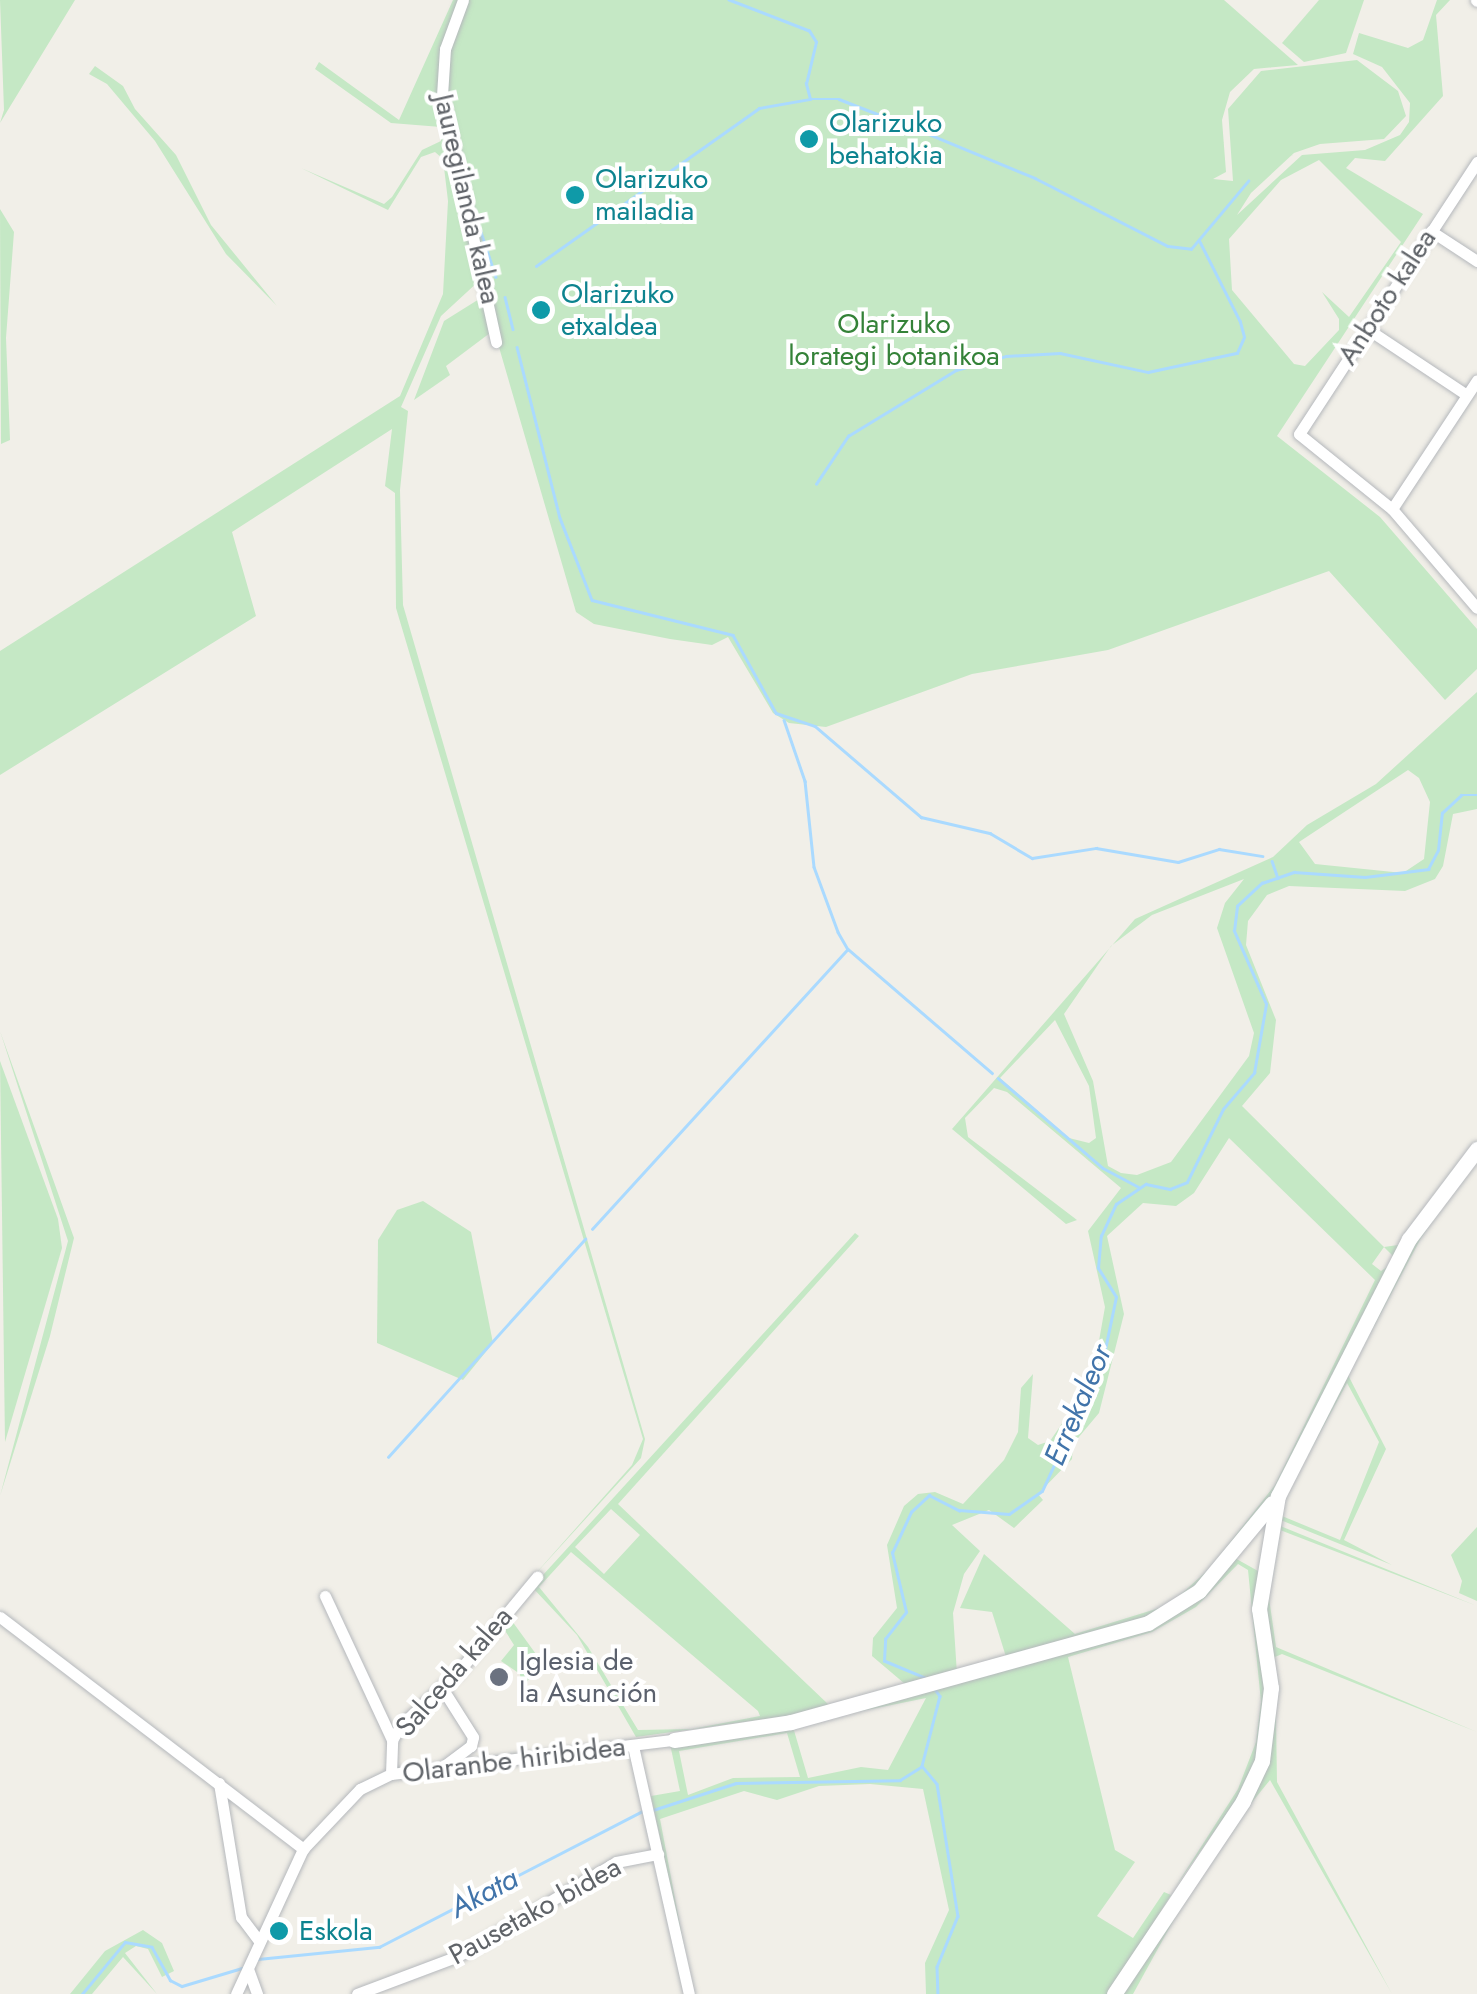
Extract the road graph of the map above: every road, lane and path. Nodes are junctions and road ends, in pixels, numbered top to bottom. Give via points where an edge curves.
1 (463, 0) edge
2 (1477, 162) edge
3 (1431, 231) junction
4 (1477, 261) edge
5 (1366, 328) junction
6 (496, 342) dead end
7 (1477, 380) edge
8 (1466, 396) junction
9 (1392, 509) junction
10 (1477, 608) edge
11 (1477, 1149) edge
12 (1278, 1496) junction
13 (1234, 1551) junction
14 (1262, 1568) junction
15 (536, 1576) dead end
16 (325, 1596) dead end
17 (0, 1617) edge
18 (442, 1688) junction
19 (392, 1740) junction
20 (674, 1740) joint
21 (633, 1746) junction
22 (439, 1770) junction
23 (391, 1774) junction
24 (219, 1783) junction
25 (303, 1849) junction
26 (658, 1854) junction
27 (259, 1941) junction
28 (248, 1969) junction
29 (236, 1994) edge
30 (258, 1994) edge
31 (358, 1994) edge
32 (689, 1994) edge
33 (1114, 1994) edge

1 - 6 street, Jauregilanda kalea via 444,49 442,96
2 - 3 street, Anboto kalea
3 - 4 street
3 - 5 street, Anboto kalea
5 - 8 street
5 - 9 street, Anboto kalea via 1298,434
7 - 8 street
8 - 9 street
9 - 10 street
11 - 12 street via 1409,1239
12 - 13 street
12 - 14 street
13 - 14 street
13 - 20 street via 1190,1598 1148,1623 791,1722
14 - 33 street via 1260,1628 1270,1688 1262,1761 1243,1801
15 - 18 street, Salceda kalea
16 - 19 street
17 - 24 street
18 - 19 street, Salceda kalea
18 - 22 street via 474,1737
19 - 23 street, Salceda kalea
20 - 21 street, Olaranbe hiribidea
21 - 22 street, Olaranbe hiribidea
21 - 26 street, Pausetako bidea
22 - 23 street, Olaranbe hiribidea
23 - 25 street, Olaranbe hiribidea via 360,1788
24 - 25 street
24 - 27 street via 241,1917
25 - 27 street, Olaranbe hiribidea
26 - 31 street, Pausetako bidea via 616,1862 458,1956
26 - 32 street, Pausetako bidea
27 - 28 street, Olaranbe hiribidea
28 - 29 street, Olaranbe hiribidea
28 - 30 street

